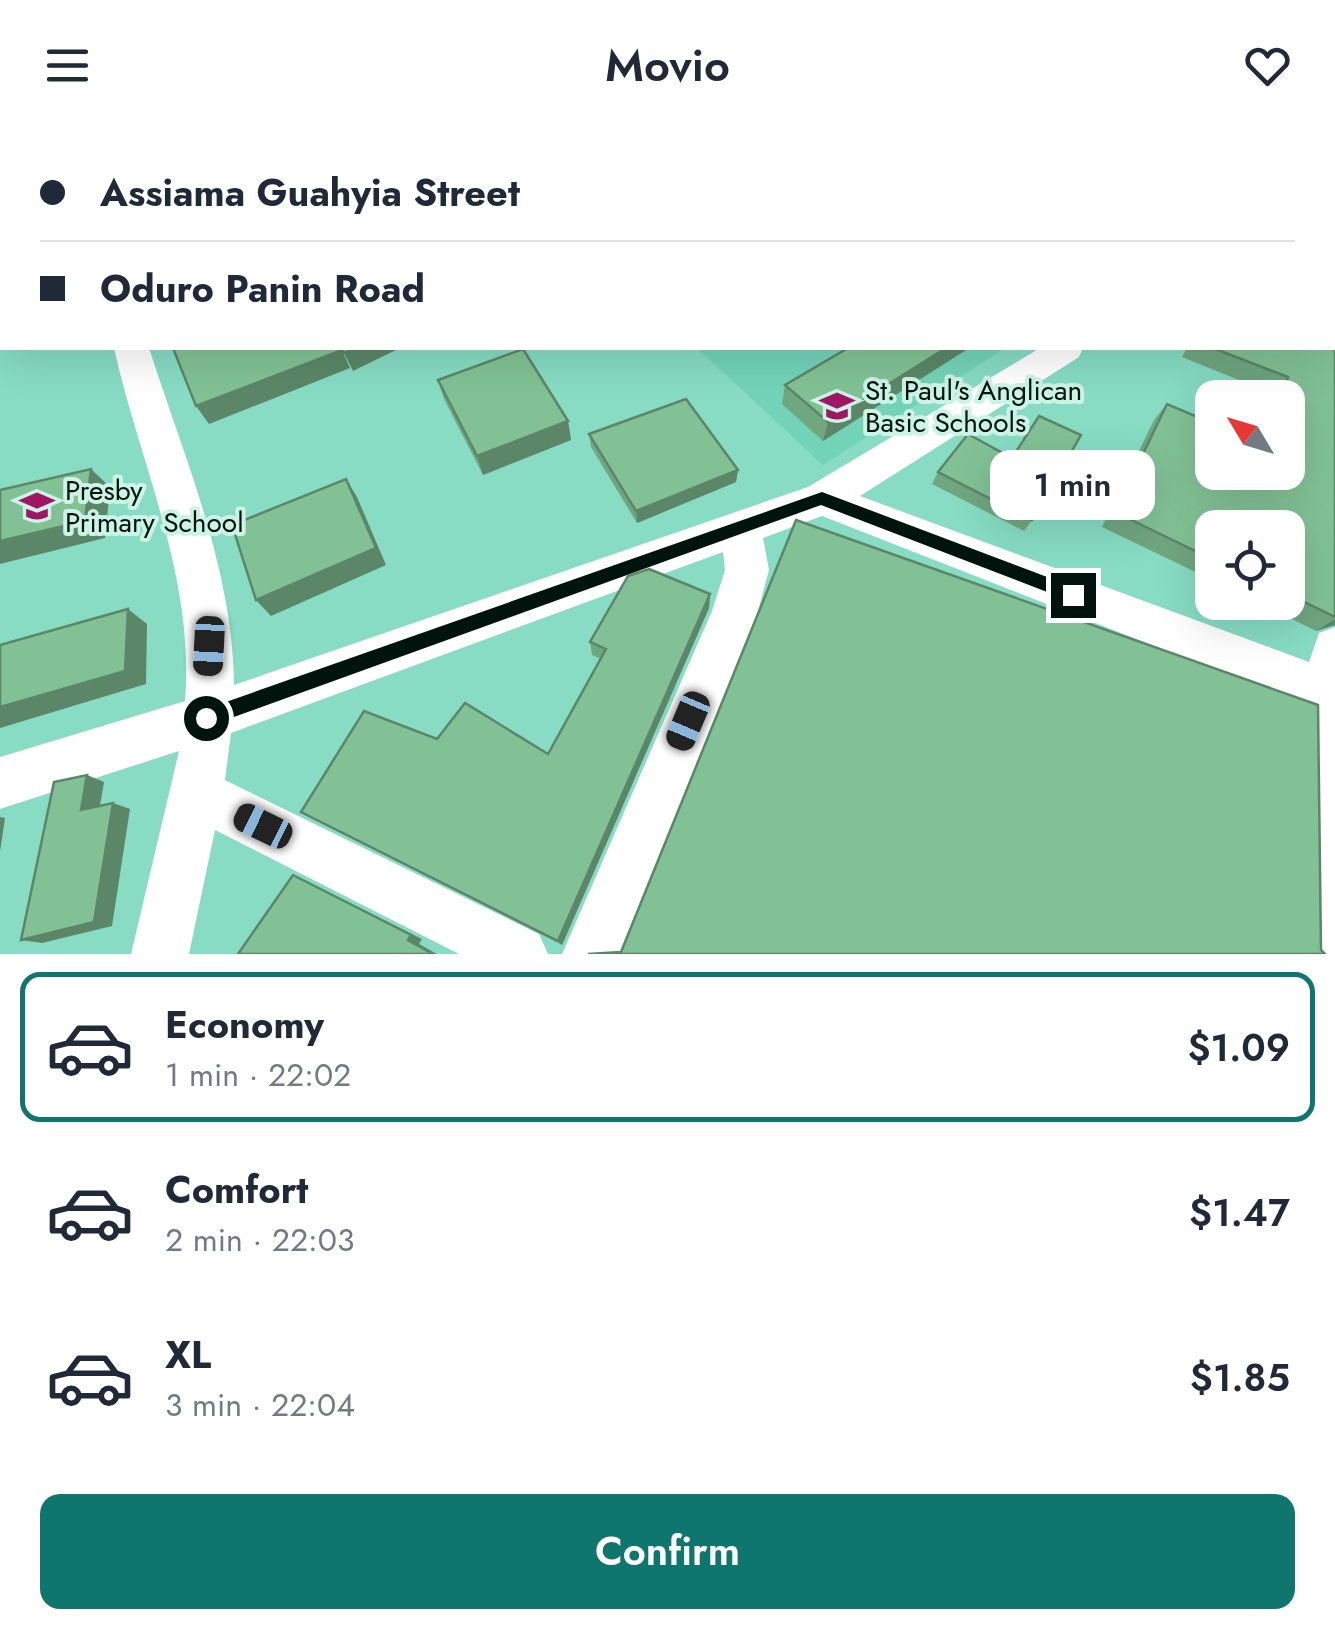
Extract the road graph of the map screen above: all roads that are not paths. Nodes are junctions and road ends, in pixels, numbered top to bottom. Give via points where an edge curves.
1 (133, 350) edge
2 (1063, 350) edge
3 (822, 498) junction
4 (740, 528) junction
5 (1332, 678) edge
6 (206, 718) junction
7 (0, 783) edge
8 (196, 793) junction
9 (160, 954) edge
10 (520, 954) edge
11 (592, 954) edge
12 (1324, 954) edge

1 - 6 street via 202,600 209,646
2 - 3 street
3 - 4 street
3 - 5 street
4 - 6 street
4 - 11 street via 747,570 736,612
5 - 12 street via 1319,730
6 - 7 street
6 - 8 street
8 - 9 street
8 - 10 street

